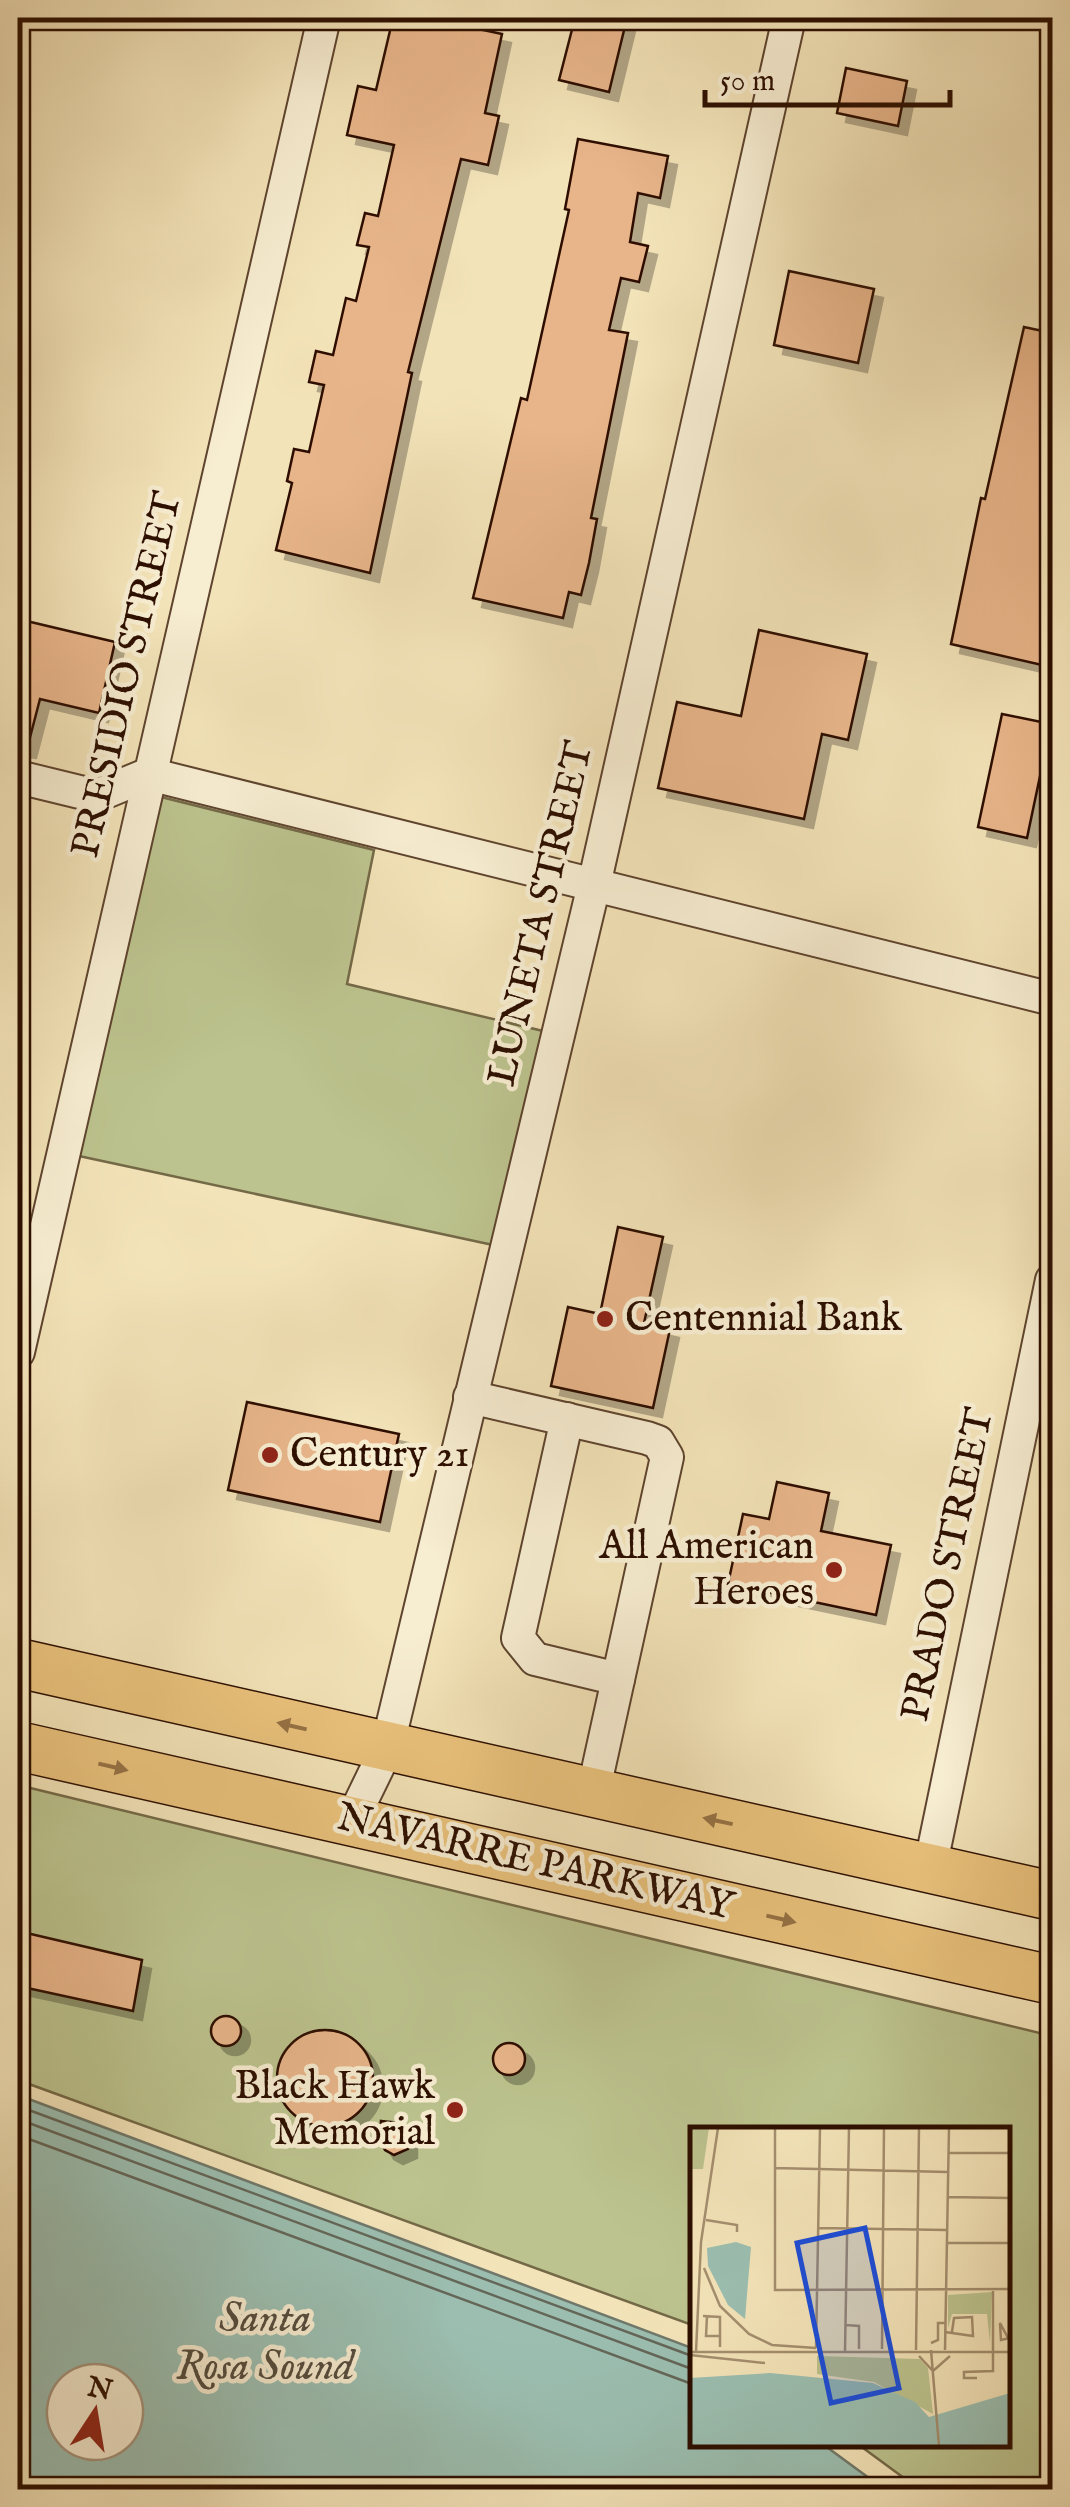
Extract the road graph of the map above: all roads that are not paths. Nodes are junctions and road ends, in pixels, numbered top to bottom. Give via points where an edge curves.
1 (324, 18) edge
2 (789, 18) edge
3 (149, 774) junction
4 (18, 777) edge
5 (594, 885) junction
6 (1052, 998) edge
7 (1052, 1280) edge
8 (18, 1352) edge
9 (470, 1397) junction
10 (566, 1419) junction
11 (18, 1663) edge
12 (618, 1679) junction
13 (18, 1746) edge
14 (387, 1748) junction
15 (592, 1793) junction
16 (352, 1822) junction
17 (930, 1868) junction
18 (1052, 1896) edge
19 (1052, 1980) edge

1 - 3 street, PRESIDIO STREET
2 - 5 street, LUNETA STREET
3 - 4 street via 96,796
3 - 5 street
3 - 8 street, PRESIDIO STREET
5 - 6 street
5 - 9 street, LUNETA STREET
7 - 17 street, PRADO STREET
9 - 10 street
9 - 14 street, LUNETA STREET
10 - 12 street via 518,1638 535,1659
10 - 12 street via 648,1438 667,1457
14 -> 11 highway, NAVARRE PARKWAY
12 - 15 street
13 -> 16 highway, NAVARRE PARKWAY
14 - 15 highway, NAVARRE PARKWAY
14 - 16 street, LUNETA STREET
17 -> 15 highway, NAVARRE PARKWAY
16 -> 19 highway, NAVARRE PARKWAY
17 - 18 highway, NAVARRE PARKWAY

